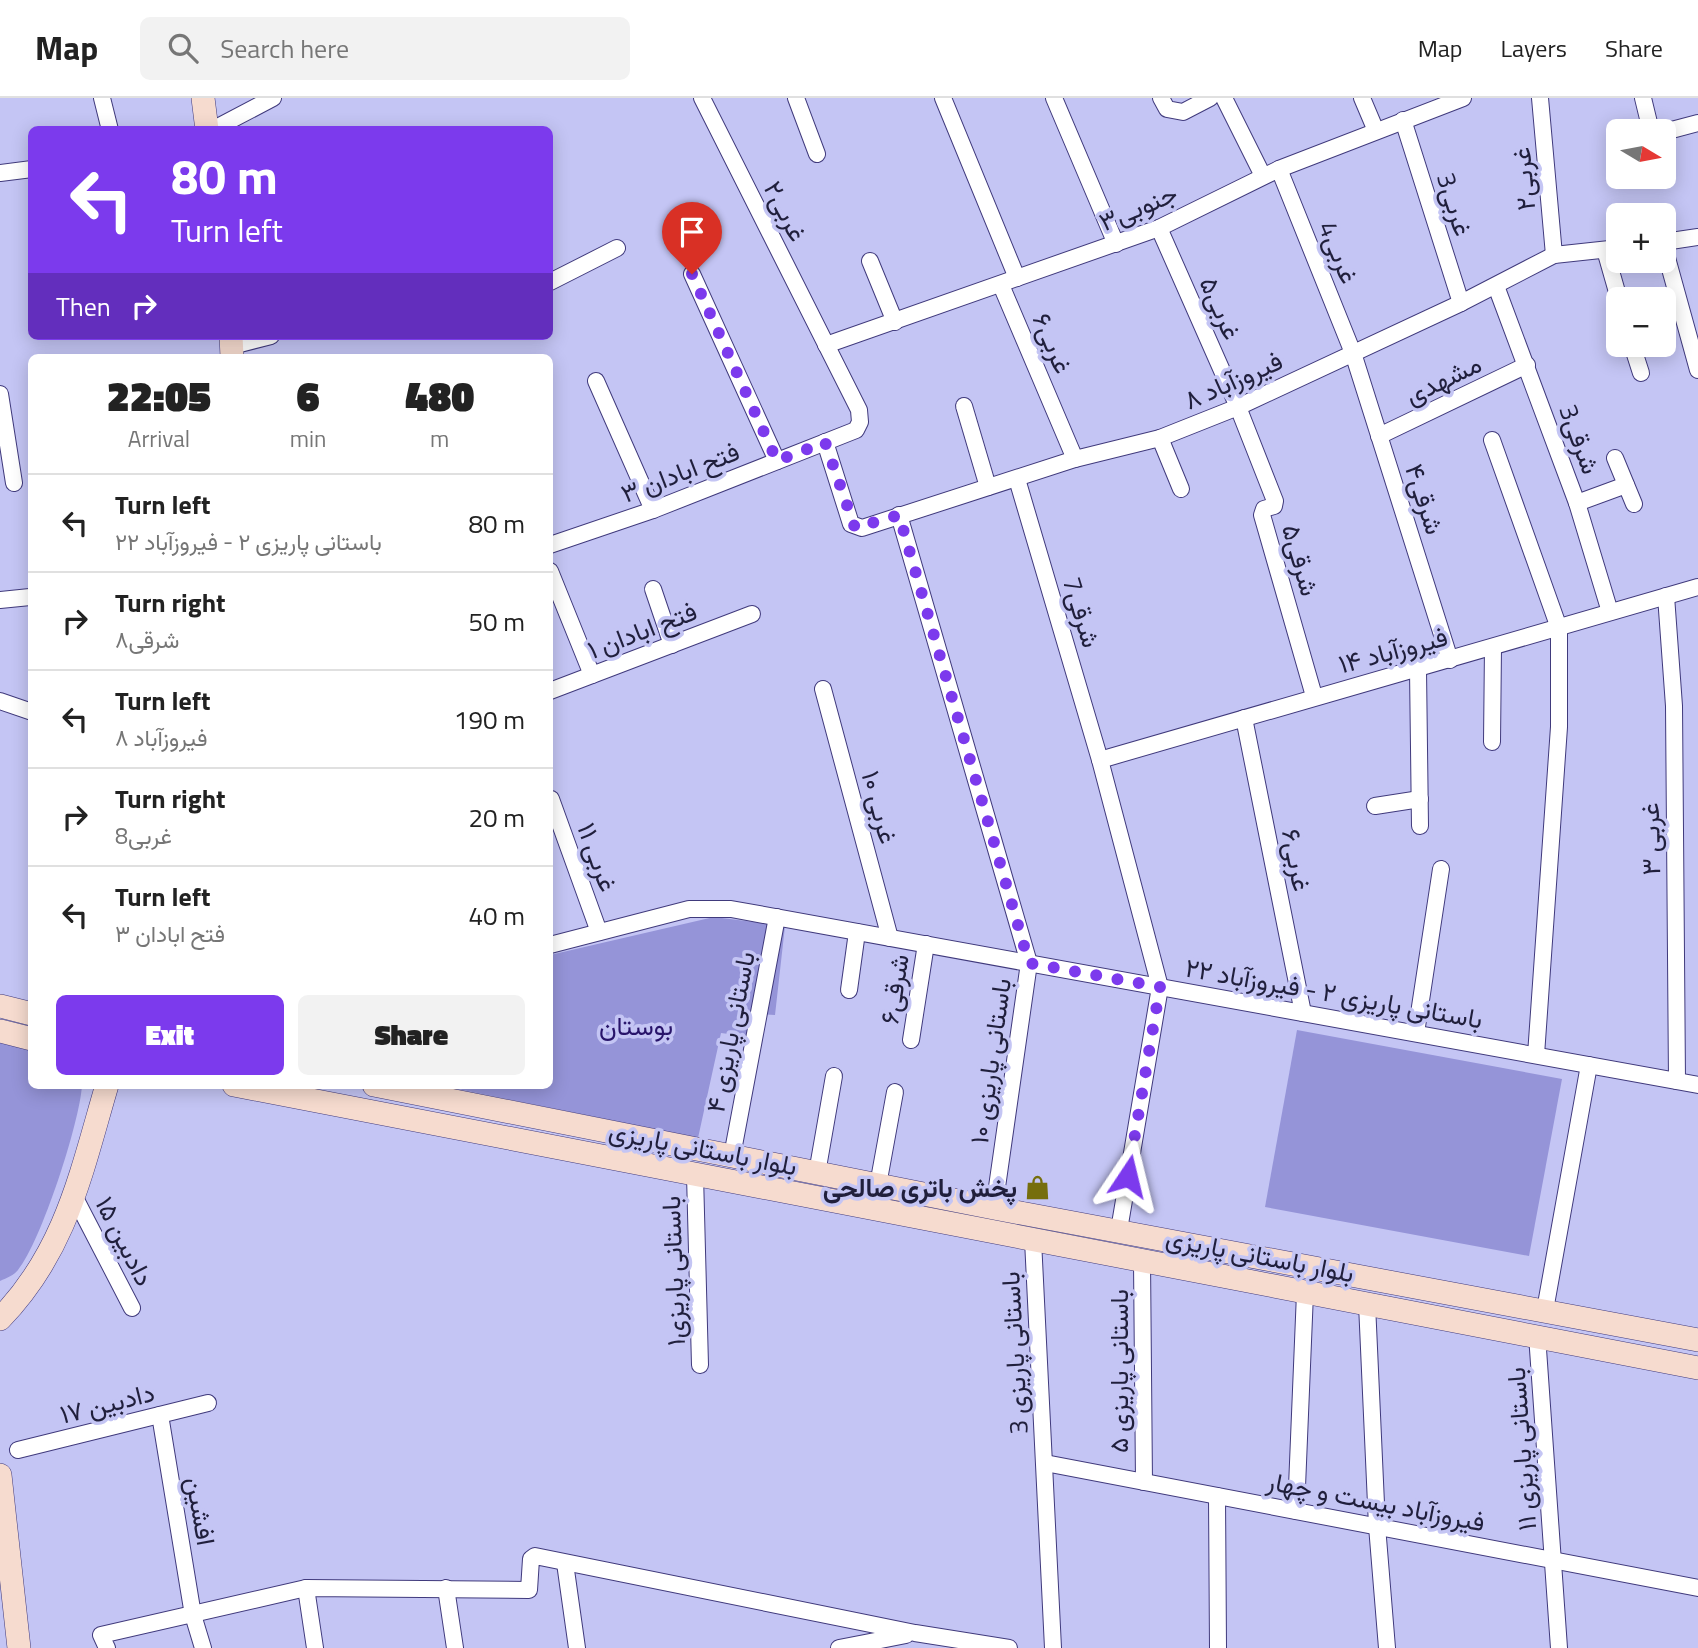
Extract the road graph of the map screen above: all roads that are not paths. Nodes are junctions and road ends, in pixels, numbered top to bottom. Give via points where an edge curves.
1 (103, 98) edge
2 (204, 98) edge
3 (273, 98) edge
4 (702, 98) edge
5 (796, 98) edge
6 (943, 98) edge
7 (1054, 98) edge
8 (1161, 98) edge
9 (1210, 98) edge
10 (1224, 98) edge
11 (1362, 98) edge
12 (1463, 98) edge
13 (1540, 98) edge
14 (1643, 98) edge
15 (1648, 119) edge
16 (1403, 120) junction
17 (1698, 123) edge
18 (109, 126) edge
19 (209, 126) edge
20 (218, 126) edge
21 (1676, 129) edge
22 (1376, 131) junction
23 (817, 154) dead end
24 (1279, 169) junction
25 (28, 170) edge
26 (0, 173) edge
27 (1263, 176) junction
28 (1159, 228) junction
29 (1698, 237) edge
30 (1676, 242) edge
31 (1116, 244) junction
32 (617, 248) dead end
33 (1606, 250) edge
34 (1554, 255) junction
35 (870, 261) dead end
36 (1672, 273) edge
37 (692, 274) dead end
38 (1017, 278) junction
39 (553, 280) edge
40 (1002, 285) junction
41 (1496, 286) junction
42 (1461, 303) junction
43 (895, 322) junction
44 (255, 340) edge
45 (826, 345) junction
46 (232, 346) edge
47 (1353, 353) junction
48 (1636, 357) edge
49 (1527, 365) junction
50 (1698, 370) edge
51 (1641, 373) dead end
52 (596, 381) dead end
53 (0, 394) edge
54 (964, 406) dead end
55 (1238, 407) junction
56 (1379, 436) junction
57 (1160, 438) junction
58 (1492, 440) dead end
59 (825, 442) junction
60 (1615, 458) dead end
61 (1075, 459) junction
62 (777, 461) junction
63 (1017, 479) junction
64 (14, 483) dead end
65 (1626, 485) junction
66 (988, 487) junction
67 (1181, 489) dead end
68 (1577, 503) junction
69 (1634, 504) dead end
70 (653, 510) junction
71 (899, 515) junction
72 (553, 544) edge
73 (553, 578) edge
74 (1698, 587) edge
75 (653, 589) dead end
76 (1666, 596) junction
77 (28, 597) edge
78 (0, 600) edge
79 (1610, 612) junction
80 (752, 614) dead end
81 (1559, 628) junction
82 (672, 645) junction
83 (1493, 647) junction
84 (1450, 660) junction
85 (1418, 670) junction
86 (592, 675) junction
87 (553, 690) edge
88 (823, 690) dead end
89 (1314, 696) junction
90 (0, 701) edge
91 (28, 711) edge
92 (1244, 718) junction
93 (1492, 741) dead end
94 (1100, 760) junction
95 (1420, 799) junction
96 (553, 805) edge
97 (1375, 806) dead end
98 (1420, 826) dead end
99 (1441, 869) dead end
100 (777, 917) junction
101 (599, 932) junction
102 (857, 932) junction
103 (890, 938) junction
104 (553, 944) edge
105 (926, 944) junction
106 (1029, 963) junction
107 (1160, 987) junction
108 (849, 990) dead end
109 (0, 1006) edge
110 (28, 1013) edge
111 (1303, 1013) junction
112 (0, 1031) edge
113 (1416, 1033) junction
114 (28, 1039) edge
115 (911, 1040) dead end
116 (1536, 1055) junction
117 (1589, 1065) junction
118 (834, 1076) dead end
119 (1677, 1081) junction
120 (1698, 1085) edge
121 (106, 1089) edge
122 (254, 1089) edge
123 (394, 1089) edge
124 (895, 1092) dead end
125 (732, 1156) junction
126 (817, 1173) junction
127 (695, 1175) junction
128 (878, 1185) junction
129 (74, 1196) junction
130 (994, 1208) junction
131 (1118, 1230) junction
132 (1032, 1240) junction
133 (1142, 1261) junction
134 (1305, 1293) junction
135 (1367, 1304) junction
136 (132, 1308) dead end
137 (1545, 1310) junction
138 (0, 1319) edge
139 (1537, 1335) junction
140 (1698, 1340) edge
141 (700, 1366) dead end
142 (1698, 1368) edge
143 (208, 1403) dead end
144 (160, 1415) junction
145 (18, 1450) dead end
146 (1045, 1463) junction
147 (0, 1475) edge
148 (1144, 1482) junction
149 (1217, 1496) junction
150 (1296, 1511) junction
151 (1377, 1526) junction
152 (1553, 1560) junction
153 (565, 1563) junction
154 (306, 1588) junction
155 (446, 1588) junction
156 (1698, 1588) edge
157 (193, 1615) junction
158 (915, 1633) junction
159 (972, 1645) edge
160 (19, 1648) edge
161 (107, 1648) edge
162 (203, 1648) edge
163 (315, 1648) edge
164 (455, 1648) edge
165 (577, 1648) edge
166 (839, 1648) edge
167 (1009, 1648) edge
168 (1053, 1648) edge
169 (1218, 1648) edge
170 (1387, 1648) edge
171 (1559, 1648) edge

1 - 18 street
2 - 19 main road
3 - 20 street
4 - 45 street, غربی۲
5 - 23 street
6 - 38 street
7 - 31 street
8 - 9 street via 1167,109 1183,112
10 - 27 street
11 - 22 street
12 - 16 street, جنوبی۳
13 - 34 street, غربی۲
14 - 15 street
16 - 22 street, جنوبی۳
16 - 42 street, غربی3
17 - 21 street
22 - 24 street, جنوبی۳
24 - 27 street, جنوبی۳
24 - 47 street, غربی4
25 - 26 street
27 - 28 street, جنوبی۳
28 - 31 street, جنوبی۳
28 - 55 street, غربی۵
29 - 30 street
31 - 38 street, جنوبی۳
32 - 39 street
33 - 34 street, فیروزآباد ۸
34 - 41 street, فیروزآباد ۸
35 - 43 street
36 - 50 street
37 - 62 street
38 - 40 street, جنوبی۳
40 - 43 street, جنوبی۳
40 - 61 street, غربی۶
41 - 42 street, فیروزآباد ۸
41 - 49 street, شرقی3
42 - 47 street, فیروزآباد ۸
43 - 45 street, جنوبی۳
44 - 46 street
45 - 59 street, فتح ابادان ۳ via 859,410 860,422 856,429
47 - 55 street, فیروزآباد ۸
47 - 56 street, شرقی۴
48 - 51 street
49 - 56 street, مشهدی
49 - 68 street, شرقی3
52 - 70 street
53 - 64 street
54 - 66 street
55 - 57 street, فیروزآباد ۸
55 - 89 street, شرقی۵ via 1275,500 1262,515
56 - 84 street, شرقی۴
57 - 61 street, فیروزآباد ۸
57 - 67 street
58 - 81 street
59 - 62 street, فتح ابادان ۳
59 - 71 street, فیروزآباد ۸ via 855,528
60 - 65 street
61 - 63 street, فیروزآباد ۸
62 - 70 street, فتح ابادان ۳
63 - 66 street, فیروزآباد ۸
63 - 94 street, شرقی7
65 - 68 street
65 - 69 street
66 - 71 street, فیروزآباد ۸
68 - 79 street, شرقی3
70 - 72 street, فتح ابادان ۳
71 - 106 street
73 - 86 street
74 - 76 street, فیروزآباد ۱۴
75 - 82 street
76 - 79 street, فیروزآباد ۱۴
76 - 119 street, غربی ۳ via 1674,706
77 - 78 street
79 - 81 street, فیروزآباد ۱۴
80 - 82 street, فتح ابادان ۱
81 - 83 street, فیروزآباد ۱۴
81 - 116 street via 1559,727
82 - 86 street, فتح ابادان ۱
83 - 84 street, فیروزآباد ۱۴
83 - 93 street
84 - 85 street, فیروزآباد ۱۴
85 - 89 street, فیروزآباد ۱۴
85 - 95 street
86 - 87 street, فتح ابادان ۱
88 - 103 street, غربی ۱۰
89 - 92 street, فیروزآباد ۱۴
90 - 91 street
92 - 94 street, فیروزآباد ۱۴
92 - 111 street, غربی۶
94 - 107 street, شرقی7
95 - 97 street
95 - 98 street
96 - 101 street, غربی ۱۱
99 - 113 street
100 - 101 street, باستانی پاریزی ۲ - فیروزآباد ۲۲ via 710,907
100 - 102 street, باستانی پاریزی ۲ - فیروزآباد ۲۲
100 - 125 street, باستانی پاریزی ۴
101 - 104 street, باستانی پاریزی ۲ - فیروزآباد ۲۲
102 - 103 street, باستانی پاریزی ۲ - فیروزآباد ۲۲
102 - 108 street
103 - 105 street, باستانی پاریزی ۲ - فیروزآباد ۲۲
105 - 106 street, باستانی پاریزی ۲ - فیروزآباد ۲۲
105 - 115 street, شرقی۶
106 - 107 street, باستانی پاریزی ۲ - فیروزآباد ۲۲
106 - 130 street, باستانی پاریزی ۱۰
107 - 111 street, باستانی پاریزی ۲ - فیروزآباد ۲۲
107 - 131 street
109 - 110 main road
111 - 113 street, باستانی پاریزی ۲ - فیروزآباد ۲۲
112 - 114 main road
113 - 116 street, باستانی پاریزی ۲ - فیروزآباد ۲۲
116 - 117 street, باستانی پاریزی ۲ - فیروزآباد ۲۲
117 - 119 street, باستانی پاریزی ۲ - فیروزآباد ۲۲
117 - 137 street
118 - 126 street
119 - 120 street, باستانی پاریزی ۲ - فیروزآباد ۲۲
121 - 129 main road
122 - 127 main road, بلوار باستانی پاریزی
123 - 125 main road, بلوار باستانی پاریزی
124 - 128 street
125 - 126 main road, بلوار باستانی پاریزی
126 - 128 main road, بلوار باستانی پاریزی
127 - 132 main road, بلوار باستانی پاریزی
127 - 141 street, باستانی پاریزی۱
128 - 130 main road, بلوار باستانی پاریزی
129 - 136 street, دادبین ۱۵
129 - 138 main road via 27,1291
130 - 131 main road, بلوار باستانی پاریزی
131 - 137 main road, بلوار باستانی پاریزی
132 - 133 main road, بلوار باستانی پاریزی
132 - 146 street, باستانی پاریزی 3
133 - 134 main road, بلوار باستانی پاریزی
133 - 148 street, باستانی پاریزی ۵
134 - 135 main road, بلوار باستانی پاریزی
134 - 150 street
135 - 139 main road, بلوار باستانی پاریزی
135 - 151 street
137 - 140 main road, بلوار باستانی پاریزی
139 - 142 main road, بلوار باستانی پاریزی
139 - 152 street, باستانی پاریزی ۱۱
143 - 144 street, دادبین ۱۷
144 - 145 street, دادبین ۱۷
144 - 157 street, افشین
146 - 148 street, فیروزآباد بیست و چهار
146 - 168 street, باستانی پاریزی 3
147 - 160 main road
148 - 149 street, فیروزآباد بیست و چهار
149 - 150 street, فیروزآباد بیست و چهار
149 - 169 street
150 - 151 street, فیروزآباد بیست و چهار
151 - 152 street, فیروزآباد بیست و چهار
151 - 170 street
152 - 156 street, فیروزآباد بیست و چهار
152 - 171 street, باستانی پاریزی ۱۱
153 - 155 street via 531,1559 529,1590
153 - 158 street
153 - 165 street
154 - 155 street
154 - 157 street
154 - 163 street
155 - 164 street
157 - 161 street via 101,1636
157 - 162 street, افشین
158 - 159 street
158 - 166 street
159 - 167 street

